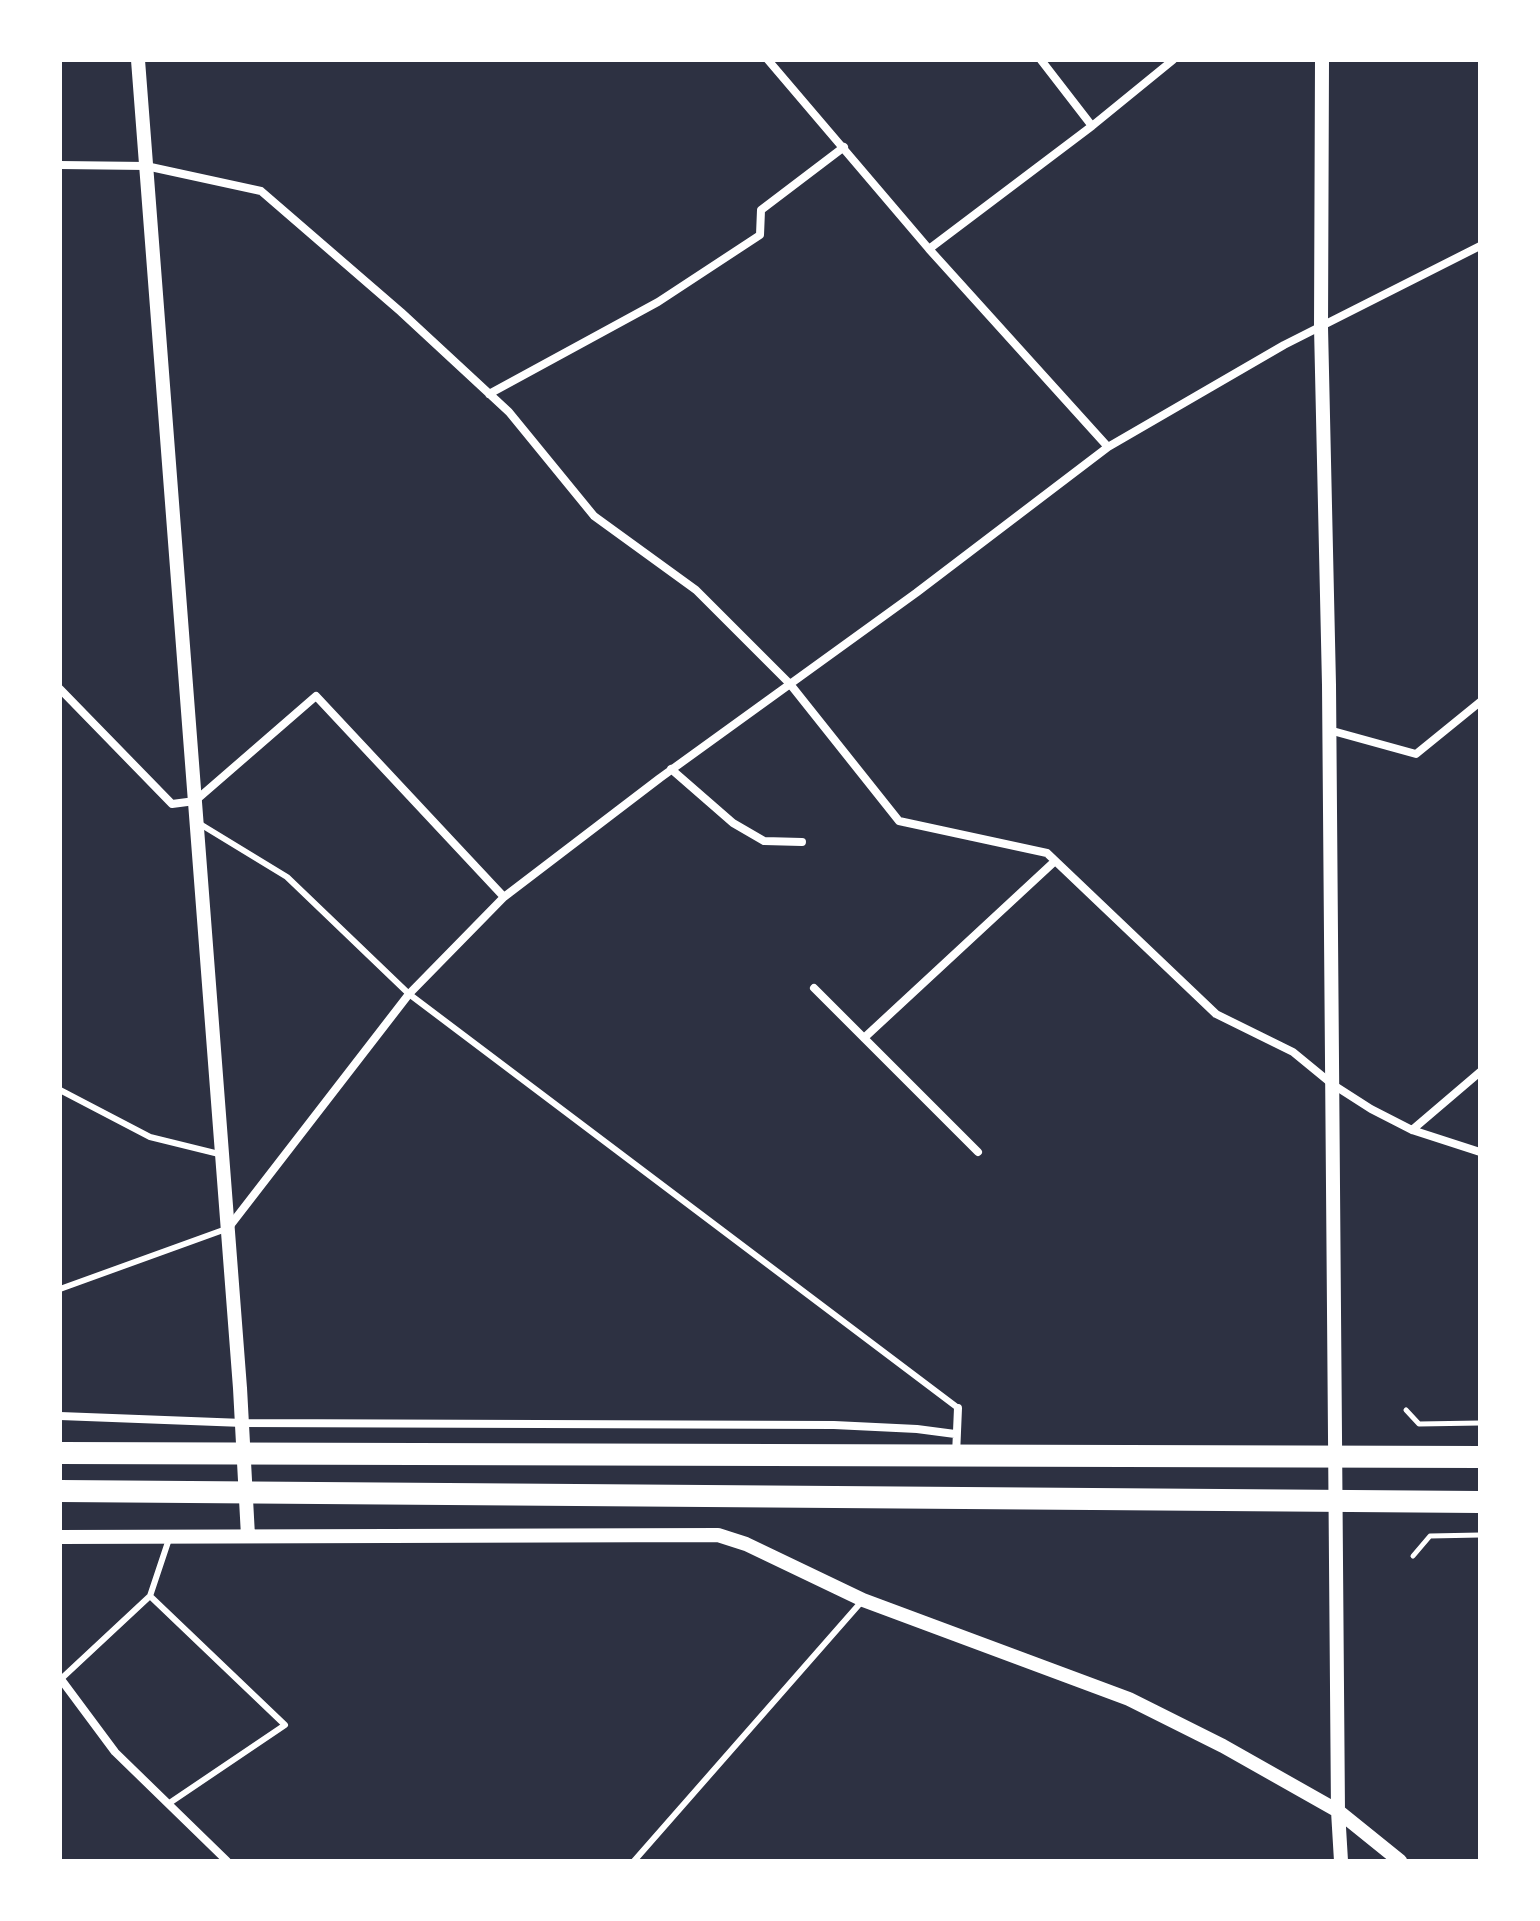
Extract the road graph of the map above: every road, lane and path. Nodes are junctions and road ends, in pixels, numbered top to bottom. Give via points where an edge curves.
1 (138, 60) edge
2 (768, 60) edge
3 (1041, 60) edge
4 (1173, 60) edge
5 (1322, 60) edge
6 (1092, 126) junction
7 (844, 147) junction
8 (60, 165) edge
9 (146, 166) junction
10 (1480, 246) edge
11 (929, 249) junction
12 (1321, 327) junction
13 (489, 394) junction
14 (1108, 447) junction
15 (790, 684) junction
16 (60, 689) edge
17 (1480, 702) edge
18 (1329, 730) junction
19 (671, 769) junction
20 (195, 801) junction
21 (197, 822) junction
22 (802, 842) dead end
23 (1055, 861) junction
24 (504, 897) junction
25 (814, 988) dead end
26 (409, 994) junction
27 (864, 1038) junction
28 (1480, 1072) edge
29 (1332, 1084) junction
30 (60, 1090) edge
31 (1412, 1130) junction
32 (978, 1152) dead end
33 (1480, 1152) edge
34 (223, 1155) junction
35 (228, 1228) junction
36 (60, 1289) edge
37 (958, 1408) joint
38 (1406, 1410) dead end
39 (60, 1416) edge
40 (243, 1423) junction
41 (1480, 1423) edge
42 (955, 1434) junction
43 (60, 1453) edge
44 (1337, 1455) junction
45 (956, 1457) junction
46 (1480, 1457) edge
47 (60, 1491) edge
48 (1338, 1502) junction
49 (1480, 1502) edge
50 (1480, 1535) edge
51 (248, 1536) junction
52 (60, 1537) edge
53 (170, 1537) junction
54 (1413, 1556) dead end
55 (150, 1596) junction
56 (863, 1600) junction
57 (60, 1678) edge
58 (168, 1804) junction
59 (1338, 1811) junction
60 (227, 1861) edge
61 (634, 1861) edge
62 (1341, 1861) edge
63 (1400, 1861) edge

1 - 9 street
2 - 7 street
3 - 6 street
4 - 6 street
5 - 12 street
6 - 11 street
7 - 11 street
7 - 13 street via 761,210 760,235 658,302
8 - 9 street
9 - 13 street via 261,191
9 - 20 street
10 - 12 street
11 - 14 street
12 - 14 street
12 - 18 street
13 - 15 street via 594,516 696,590
14 - 15 street
15 - 19 street
15 - 23 street via 899,821 1047,853
16 - 20 street via 172,804
17 - 18 street via 1416,754
18 - 29 street
19 - 22 street via 733,823 764,841
19 - 24 street
20 - 21 street
20 - 24 street via 316,696
21 - 26 lane via 287,877
21 - 34 street
23 - 27 street
23 - 29 street via 1216,1014 1293,1052
24 - 26 street
25 - 27 street
26 - 35 street
26 - 37 lane
27 - 32 street
28 - 31 street
29 - 31 street
29 - 44 street
30 - 34 lane via 150,1137
31 - 33 street
34 - 35 street
35 - 36 lane
35 - 40 street
37 - 42 street
38 - 41 path via 1419,1424
39 - 40 street
40 - 42 street via 834,1425
40 - 51 street
42 - 45 street
43 - 45 highway
44 - 45 highway
44 - 46 highway
44 - 48 street
47 - 48 highway
48 - 49 highway
48 - 59 street
50 - 54 path via 1430,1536
51 - 53 street
51 - 56 street via 718,1535
52 - 53 street
53 - 55 lane
55 - 57 lane
55 - 58 lane via 285,1725
56 - 59 street via 1129,1699
56 - 61 lane
57 - 58 street via 115,1752
58 - 60 street
59 - 62 street
59 - 63 street

